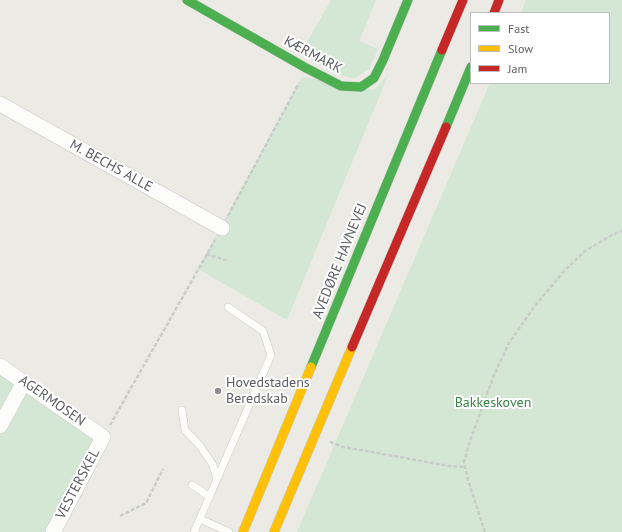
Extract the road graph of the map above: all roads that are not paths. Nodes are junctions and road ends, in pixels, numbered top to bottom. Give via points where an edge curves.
1 (188, 0) edge
2 (408, 0) edge
3 (463, 0) edge
4 (499, 0) edge
5 (494, 12) edge
6 (470, 68) edge
7 (0, 104) edge
8 (222, 228) road end
9 (228, 306) dead end
10 (0, 366) edge
11 (24, 382) junction
12 (182, 410) dead end
13 (0, 426) edge
14 (103, 436) joint
15 (217, 480) junction
16 (192, 485) dead end
17 (210, 496) junction
18 (200, 519) junction
19 (53, 532) edge
20 (194, 532) edge
21 (229, 532) edge
22 (243, 532) edge
23 (274, 532) edge

1 - 2 street, KÆRMARK via 306,68 342,86 361,87 374,78 384,60
3 - 22 street, AVEDØRE HAVNEVEJ
4 - 5 street
6 - 23 street
7 - 8 street, M. BECHS ALLE
9 - 15 lane via 263,331 271,355
10 - 11 street, AGERMOSEN
11 - 13 street
11 - 14 street, AGERMOSEN
12 - 15 lane via 186,430 213,465
14 - 19 street, VESTERSKEL
15 - 17 lane
16 - 17 lane
17 - 18 lane
18 - 20 lane
18 - 21 lane

